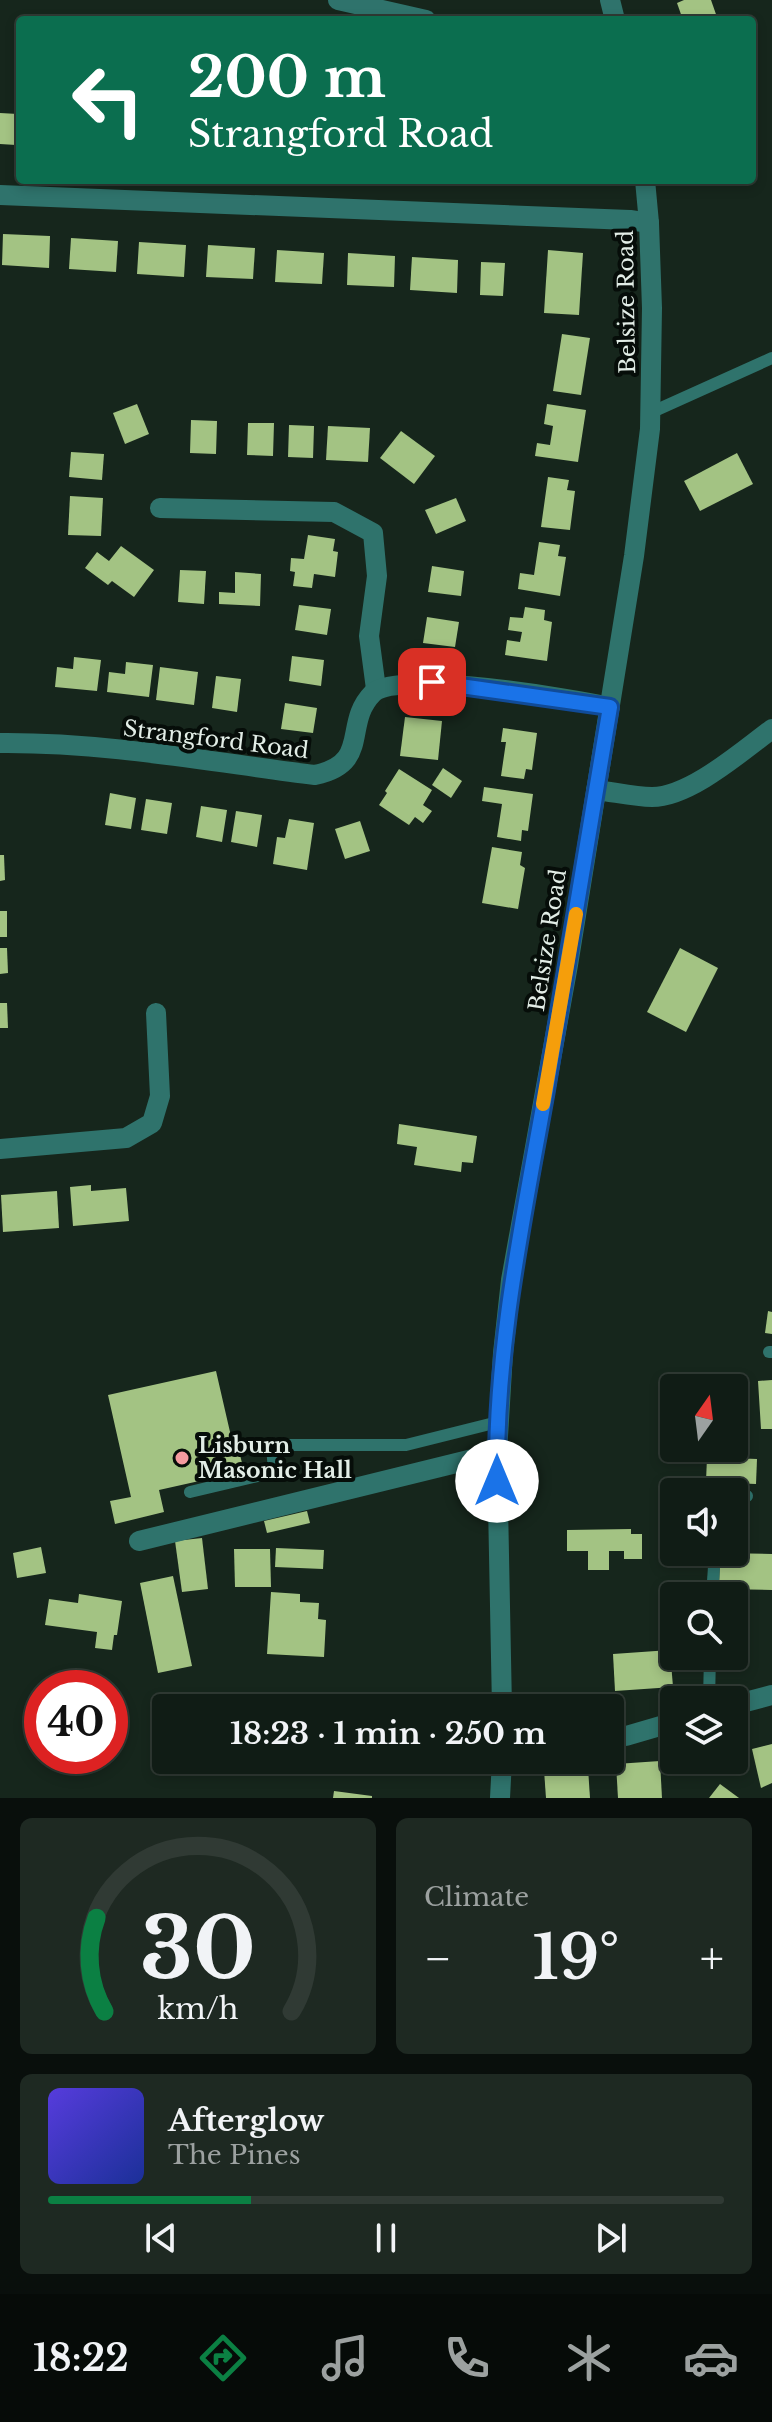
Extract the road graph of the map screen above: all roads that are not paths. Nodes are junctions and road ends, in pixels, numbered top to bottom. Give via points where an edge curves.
1 (338, 0) edge
2 (408, 16) edge
3 (645, 184) edge
4 (0, 195) edge
5 (649, 223) junction
6 (772, 358) edge
7 (650, 413) junction
8 (160, 508) dead end
9 (376, 689) junction
10 (610, 707) junction
11 (772, 729) edge
12 (0, 743) edge
13 (596, 790) junction
14 (156, 1013) dead end
15 (0, 1149) edge
16 (498, 1422) junction
17 (497, 1453) junction
18 (190, 1492) dead end
19 (139, 1541) dead end
20 (502, 1694) edge
21 (772, 1695) edge
22 (748, 1701) edge
23 (660, 1726) edge
24 (626, 1736) dead end
25 (501, 1774) edge
26 (500, 1798) edge

1 - 2 street
3 - 5 street, Belsize Road
4 - 5 street
5 - 7 street, Belsize Road
6 - 7 lane
7 - 10 street, Belsize Road
8 - 9 street via 334,512 373,533 377,576 369,636
9 - 10 street via 432,682
9 - 12 street, Strangford Road via 360,709 352,753 331,772 315,775 141,753
10 - 13 street, Belsize Road
11 - 13 street via 675,792 655,797
13 - 16 street, Belsize Road via 511,1280
14 - 15 street via 160,1096 152,1123 126,1138
16 - 17 street, Belsize Road
16 - 18 lane via 406,1445 272,1445 274,1472
17 - 19 street
17 - 20 street, Belsize Road
21 - 22 street
23 - 24 street
25 - 26 street

